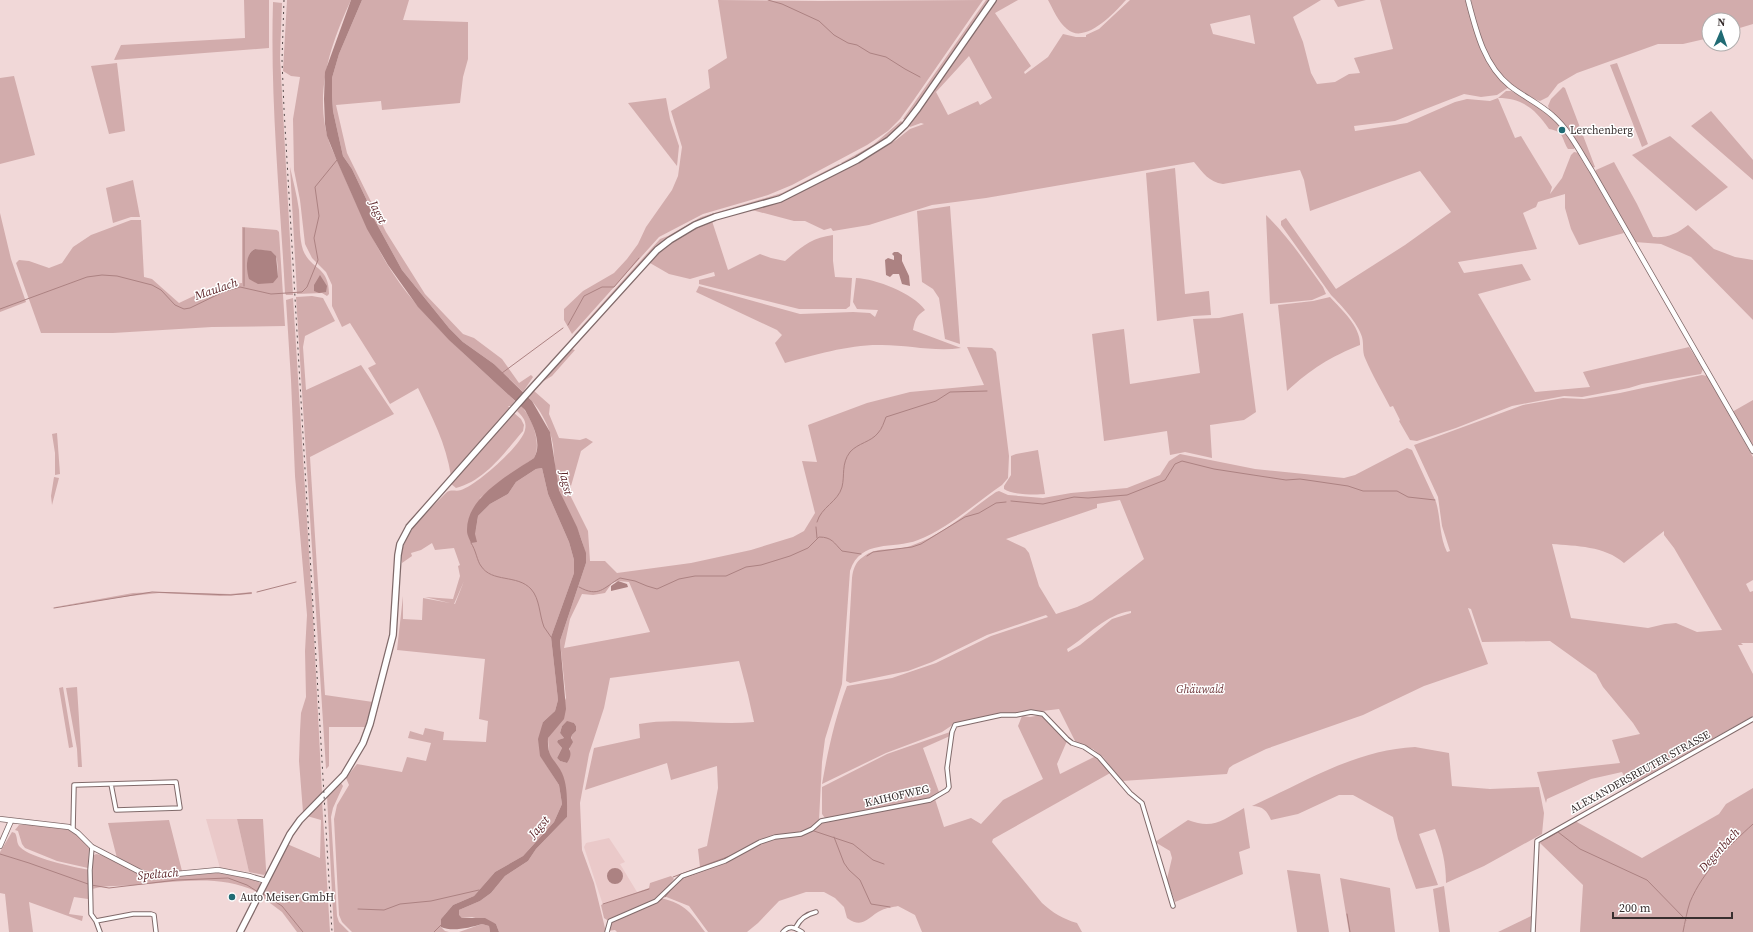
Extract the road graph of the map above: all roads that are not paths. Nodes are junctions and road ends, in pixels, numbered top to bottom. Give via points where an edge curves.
1 (992, 0) edge
2 (1468, 0) edge
3 (1753, 451) edge
4 (1753, 719) edge
5 (112, 784) junction
6 (0, 819) edge
7 (11, 821) junction
8 (73, 829) junction
9 (0, 846) edge
10 (92, 847) junction
11 (266, 881) junction
12 (1173, 906) dead end
13 (816, 912) dead end
14 (96, 921) junction
15 (796, 928) junction
16 (100, 932) edge
17 (156, 932) edge
18 (240, 932) edge
19 (607, 932) edge
20 (782, 932) edge
21 (802, 932) edge
22 (1533, 932) edge

1 - 11 main road via 918,108 889,140 789,195 708,219 689,227 670,240 646,262 410,527 402,539 398,555 393,635 363,743 344,775 300,820 290,834
2 - 3 street via 1475,29 1494,69 1510,86 1553,116 1567,131
4 - 22 street, ALEXANDERSREUTER STRASSE via 1537,840
5 - 5 street via 176,782 180,808 116,810
5 - 8 street via 74,786
6 - 7 street
7 - 8 street
7 - 9 street
8 - 10 street
10 - 11 street via 144,874 155,876 218,870
10 - 14 street via 91,914
11 - 18 main road
12 - 19 street, KAIHOFWEG via 1142,803 1099,757 1072,743 1048,717 1031,712 1001,715 955,725 947,768 949,787 930,800 821,821 812,830 801,834 775,837 760,842 725,861 682,876 656,901 610,921
13 - 15 street via 809,914
14 - 16 street
14 - 17 street via 133,914 151,914 156,918
15 - 20 street via 787,928
15 - 21 street

